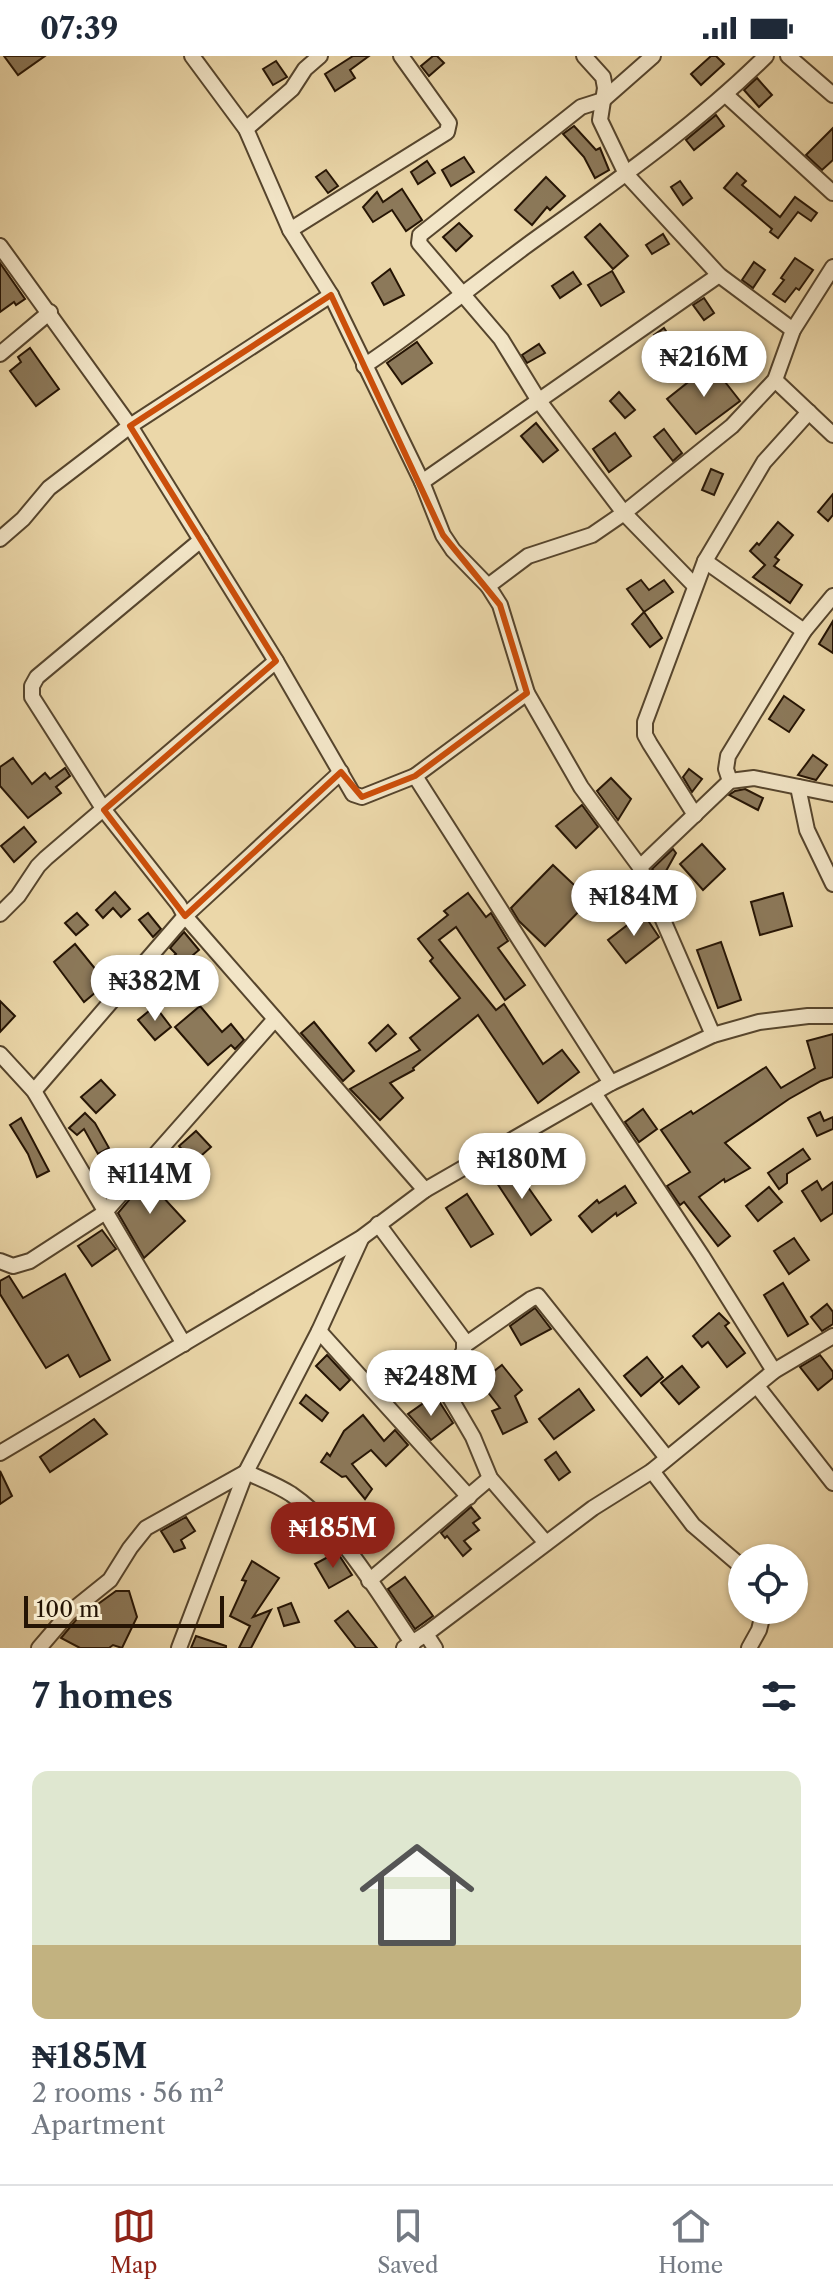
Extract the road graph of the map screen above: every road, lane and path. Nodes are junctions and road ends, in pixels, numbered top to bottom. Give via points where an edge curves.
1 (192, 56) edge
2 (320, 56) edge
3 (401, 56) edge
4 (584, 56) edge
5 (653, 56) edge
6 (766, 56) edge
7 (788, 56) edge
8 (726, 95) junction
9 (833, 95) edge
10 (603, 100) junction
11 (581, 107) junction
12 (600, 120) junction
13 (246, 129) junction
14 (626, 174) junction
15 (833, 193) edge
16 (290, 230) junction
17 (0, 246) edge
18 (833, 267) edge
19 (719, 275) junction
20 (462, 293) junction
21 (331, 295) junction
22 (50, 312) junction
23 (793, 330) junction
24 (0, 354) edge
25 (364, 366) junction
26 (775, 380) junction
27 (539, 401) junction
28 (809, 412) junction
29 (130, 426) junction
30 (833, 435) edge
31 (422, 482) junction
32 (624, 513) junction
33 (0, 539) edge
34 (201, 540) junction
35 (705, 561) junction
36 (488, 586) junction
37 (695, 586) junction
38 (833, 596) edge
39 (804, 631) junction
40 (276, 661) junction
41 (527, 693) junction
42 (341, 772) junction
43 (415, 776) junction
44 (730, 781) junction
45 (798, 787) junction
46 (833, 794) edge
47 (104, 810) junction
48 (695, 815) junction
49 (640, 867) junction
50 (833, 884) edge
51 (0, 914) edge
52 (185, 916) junction
53 (833, 1016) edge
54 (275, 1019) junction
55 (713, 1035) junction
56 (0, 1054) edge
57 (611, 1083) junction
58 (34, 1091) junction
59 (594, 1093) junction
60 (425, 1190) junction
61 (104, 1213) junction
62 (378, 1224) junction
63 (361, 1238) junction
64 (0, 1261) edge
65 (319, 1331) junction
66 (833, 1336) edge
67 (184, 1344) junction
68 (465, 1345) junction
69 (774, 1371) junction
70 (757, 1386) junction
71 (0, 1453) edge
72 (667, 1458) junction
73 (652, 1471) junction
74 (246, 1472) junction
75 (490, 1478) junction
76 (833, 1483) edge
77 (469, 1497) junction
78 (546, 1543) junction
79 (728, 1555) edge
80 (369, 1581) junction
81 (760, 1624) edge
82 (426, 1634) junction
83 (408, 1646) edge
84 (39, 1648) edge
85 (179, 1648) edge
86 (435, 1648) edge
87 (749, 1648) edge

1 - 13 street
2 - 13 street
3 - 16 street via 449,123 447,132
4 - 10 street via 603,77
5 - 10 street
6 - 8 street
7 - 9 street
8 - 14 street
8 - 15 street
10 - 11 street
10 - 12 street
11 - 12 street
11 - 20 street via 420,235 419,243
12 - 14 street
13 - 16 street
14 - 19 street
14 - 20 street
16 - 21 street
17 - 22 street
18 - 23 street
19 - 23 street
19 - 27 street
20 - 25 street
20 - 27 street via 501,339
21 - 25 street
21 - 29 street
22 - 24 street
22 - 29 street
23 - 26 street
25 - 31 street
26 - 28 street
26 - 32 street via 732,426
27 - 31 street
27 - 32 street
28 - 30 street
28 - 35 street via 764,462
29 - 33 street via 49,488
29 - 34 street
31 - 36 street via 443,535
32 - 36 street via 583,539 528,556
32 - 37 street
34 - 40 street
34 - 47 street via 32,686 32,697
35 - 37 street
35 - 39 street
36 - 41 street via 508,624
37 - 48 street via 645,722 645,735
38 - 39 street
39 - 44 street via 728,756
40 - 42 street
40 - 47 street
41 - 43 street
41 - 49 street via 581,787
42 - 43 street via 353,794 362,797
42 - 52 street
43 - 57 street
44 - 45 street via 754,778
44 - 48 street
45 - 46 street
45 - 50 street via 807,830
47 - 51 street via 38,866
47 - 52 street
48 - 49 street
49 - 55 street
52 - 54 street
52 - 58 street
53 - 55 street via 759,1022
54 - 60 street
54 - 61 street
55 - 57 street
56 - 58 street
57 - 59 street
58 - 61 street
59 - 60 street
59 - 69 street
60 - 62 street
61 - 64 street via 30,1261 13,1266
61 - 67 street
62 - 63 street
62 - 68 street
63 - 65 street
63 - 67 street
65 - 74 street
65 - 77 street
66 - 69 street
67 - 71 street
68 - 72 street via 538,1296
68 - 75 street via 445,1389
69 - 70 street
70 - 72 street
70 - 76 street
72 - 73 street
73 - 78 street
73 - 79 street via 693,1525
74 - 80 street via 315,1513
74 - 84 street via 146,1528 110,1580 69,1613
74 - 85 street
75 - 77 street
75 - 78 street
77 - 80 street
78 - 82 street
80 - 83 street
81 - 87 street
82 - 83 street
82 - 86 street

